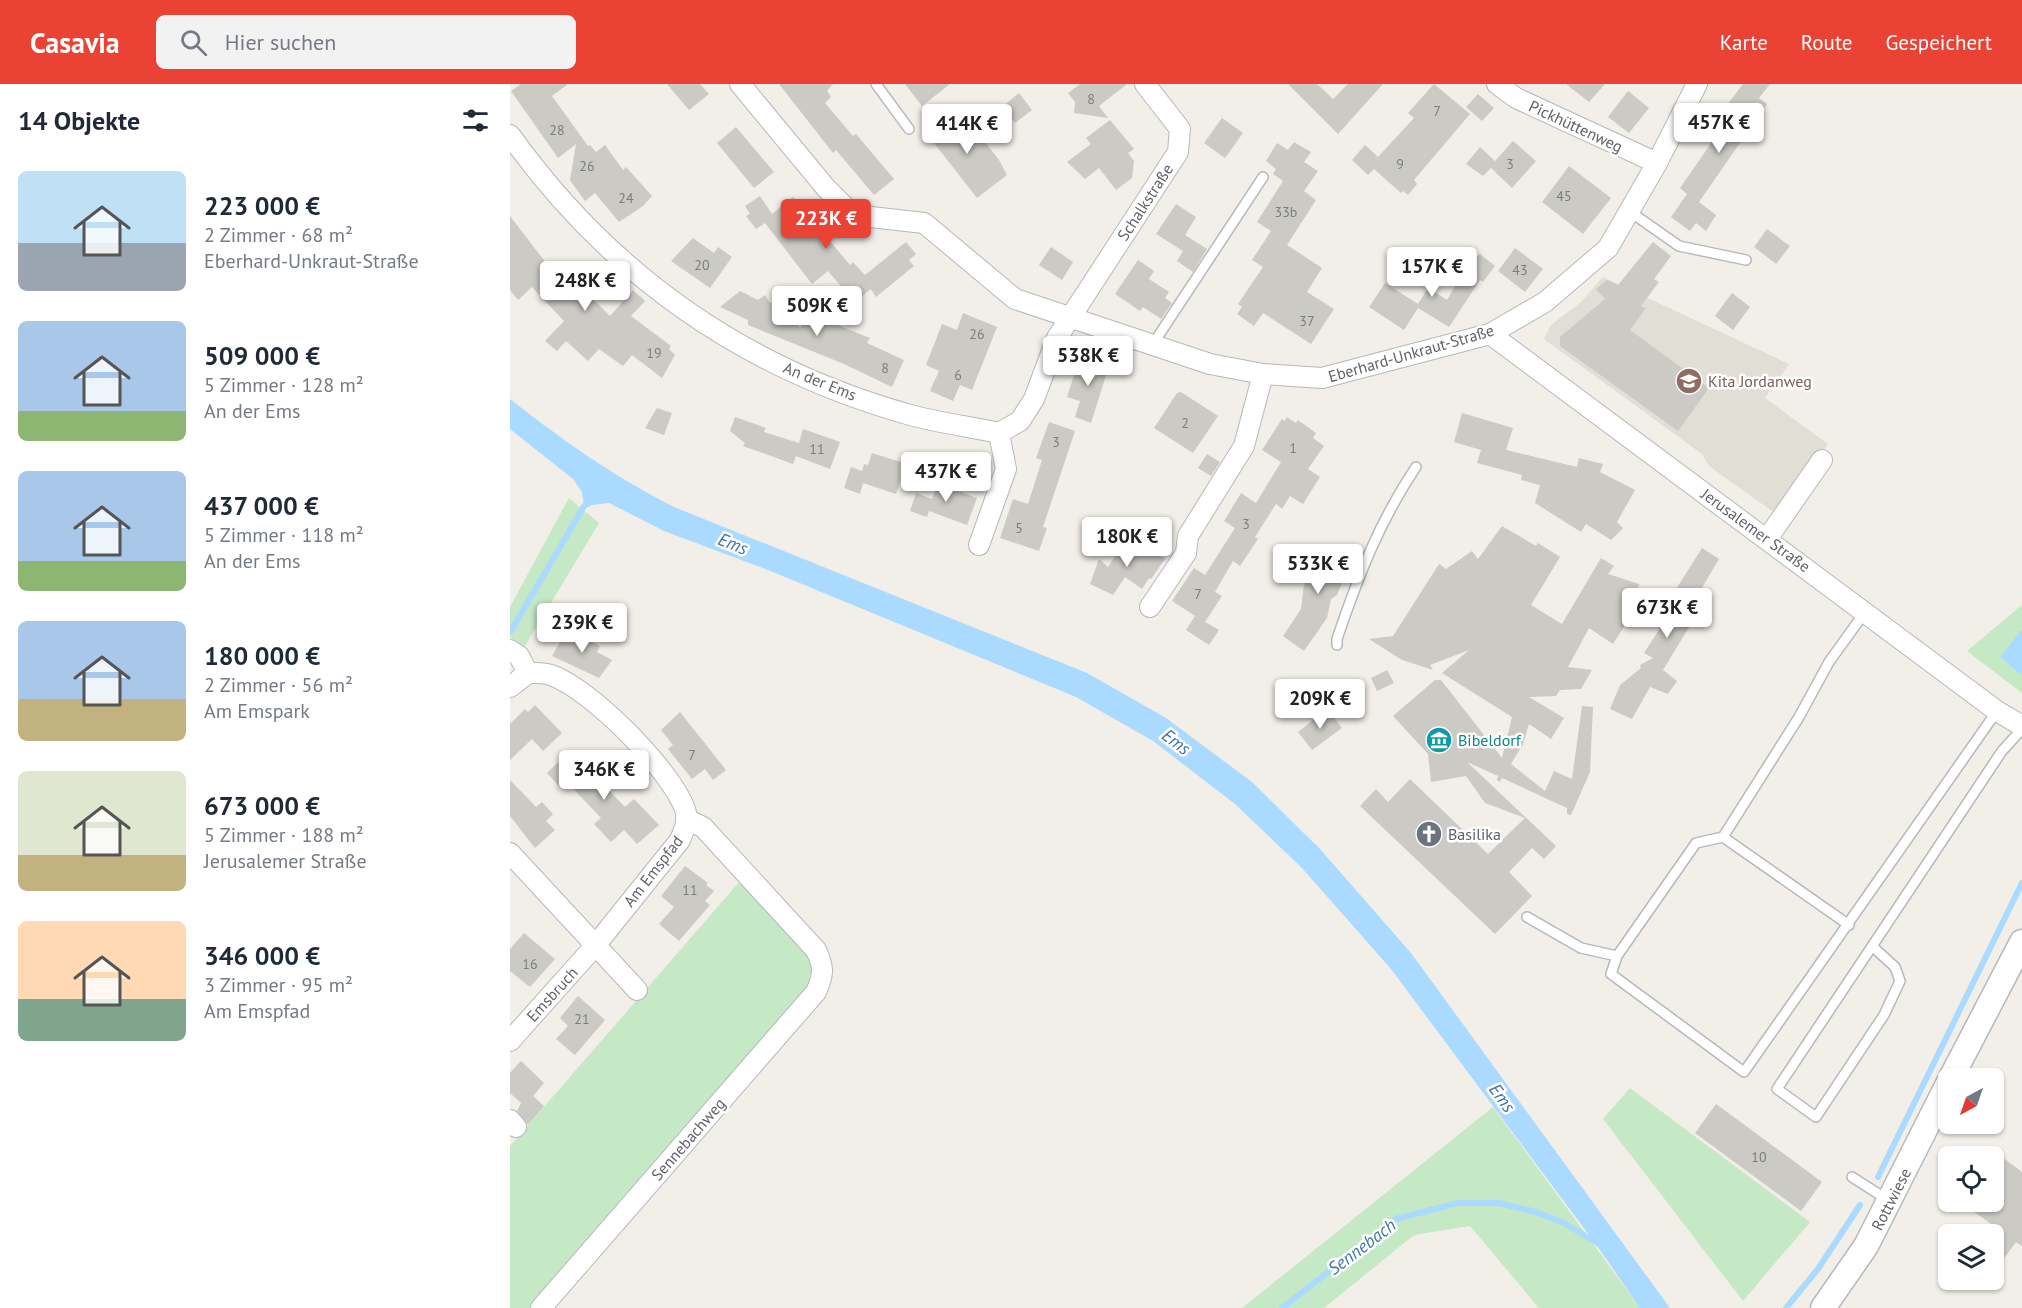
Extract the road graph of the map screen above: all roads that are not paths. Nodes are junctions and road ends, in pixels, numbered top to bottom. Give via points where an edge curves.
1 (876, 84) edge
2 (1145, 84) edge
3 (1497, 84) edge
4 (1697, 84) edge
5 (751, 88) edge
6 (909, 129) dead end
7 (510, 135) edge
8 (1657, 163) junction
9 (1263, 177) dead end
10 (1629, 211) junction
11 (1746, 260) dead end
12 (1068, 318) junction
13 (1490, 334) junction
14 (1153, 344) junction
15 (1263, 374) junction
16 (999, 433) junction
17 (1822, 460) dead end
18 (1416, 467) dead end
19 (1767, 539) junction
20 (979, 545) dead end
21 (1150, 607) dead end
22 (1865, 612) junction
23 (1337, 645) dead end
24 (510, 650) edge
25 (528, 673) junction
26 (510, 687) edge
27 (1997, 711) junction
28 (2022, 728) edge
29 (686, 819) junction
30 (1723, 837) junction
31 (510, 853) edge
32 (1527, 917) dead end
33 (1849, 925) junction
34 (2022, 942) edge
35 (594, 946) junction
36 (1873, 947) junction
37 (1617, 956) junction
38 (637, 990) dead end
39 (510, 1041) edge
40 (1956, 1068) edge
41 (1938, 1104) edge
42 (1852, 1177) dead end
43 (1890, 1201) junction
44 (542, 1308) edge
45 (1823, 1308) edge

1 - 6 lane
2 - 12 street, Schalkstraße via 1180,129 1178,152
3 - 8 street, Pickhüttenweg via 1516,98
4 - 8 street, Eberhard-Unkraut-Straße
5 - 12 street, Eberhard-Unkraut-Straße via 826,188 854,215 924,223 1015,299
7 - 16 street, An der Ems via 580,223 647,283 719,334 809,380 914,416
8 - 10 street, Eberhard-Unkraut-Straße
9 - 14 lane
10 - 11 lane via 1679,246
10 - 13 street, Eberhard-Unkraut-Straße via 1608,248 1545,302
12 - 14 street, Eberhard-Unkraut-Straße
12 - 16 street via 1034,399 1020,421
13 - 15 street, Eberhard-Unkraut-Straße via 1322,378
13 - 19 street, Jerusalemer Straße
14 - 15 street, Eberhard-Unkraut-Straße via 1210,364
15 - 21 street via 1244,446 1188,537 1186,553
16 - 20 street via 1006,469
17 - 19 street
18 - 23 lane via 1391,505 1362,567
19 - 22 street, Jerusalemer Straße
22 - 27 street, Jerusalemer Straße
22 - 30 lane via 1829,662
24 - 25 street via 519,656
25 - 26 street
25 - 29 street, Am Emspfad via 550,674 612,716 645,750 675,791
27 - 28 street, Jerusalemer Straße
27 - 33 lane
28 - 36 lane via 2002,751
29 - 35 street, Am Emspfad via 680,840
29 - 44 street, Sennebachweg via 703,827 816,950 824,975 816,992
30 - 33 lane
30 - 37 lane via 1696,843
31 - 35 street
32 - 37 lane via 1581,948
33 - 37 lane via 1744,1072 1611,974
34 - 40 street
35 - 38 street
35 - 39 street, Emsbruch
36 - 36 lane via 1777,1089 1816,1117 1884,1015 1900,981 1895,967
41 - 43 street, Rottwiese
42 - 43 lane
43 - 45 street, Rottwiese via 1866,1246

